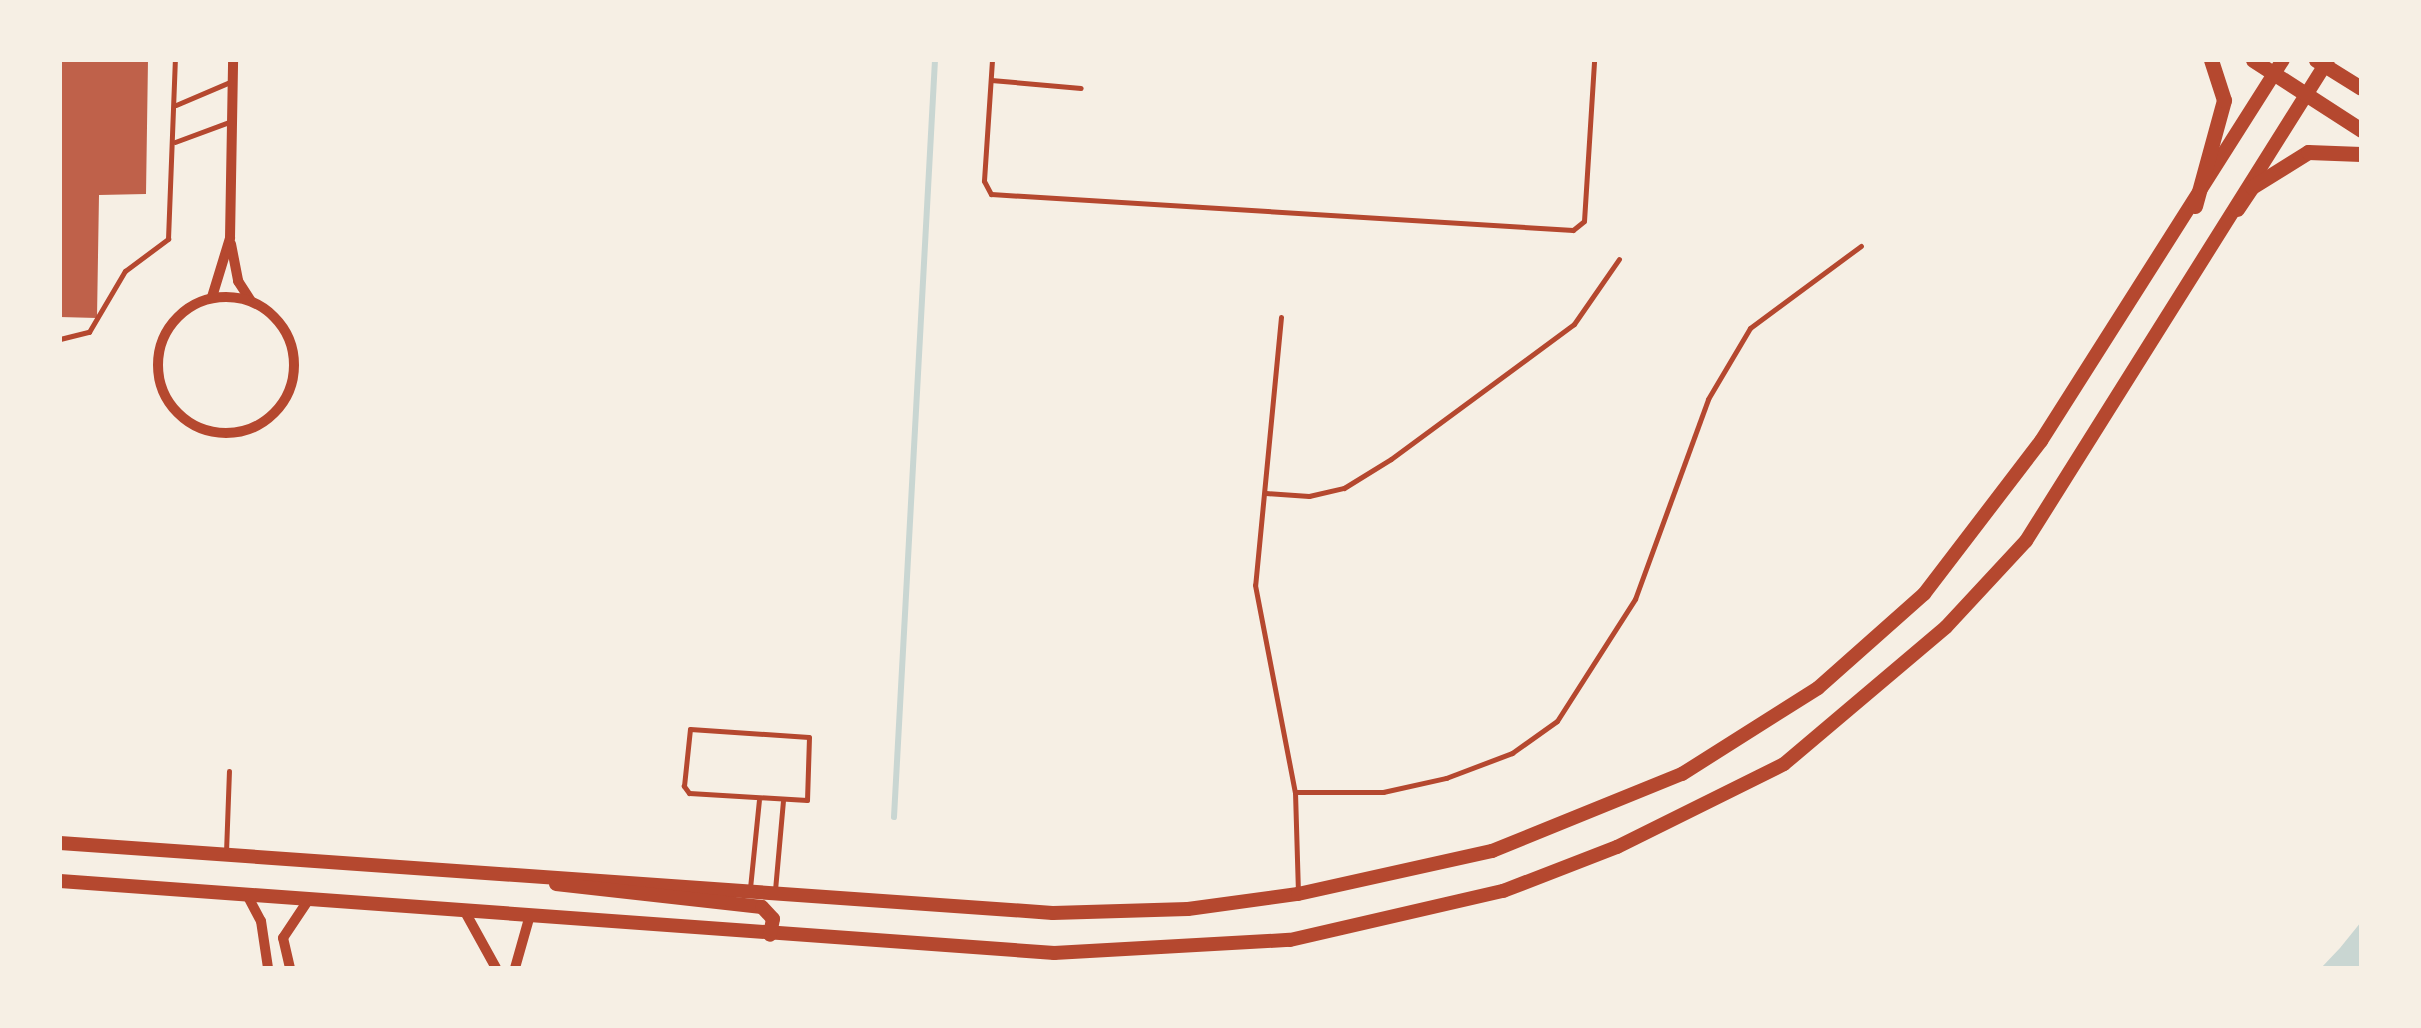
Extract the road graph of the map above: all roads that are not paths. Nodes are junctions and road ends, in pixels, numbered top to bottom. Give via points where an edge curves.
1 (175, 60) edge
2 (233, 60) edge
3 (992, 60) edge
4 (1594, 60) edge
5 (2211, 60) edge
6 (2253, 60) edge
7 (2323, 62) edge
8 (2279, 66) edge
9 (991, 80) junction
10 (233, 81) junction
11 (1081, 88) dead end
12 (2361, 88) edge
13 (2308, 94) junction
14 (175, 105) junction
15 (232, 121) junction
16 (2361, 130) edge
17 (174, 142) junction
18 (2361, 154) edge
19 (2195, 206) junction
20 (2237, 209) junction
21 (230, 238) junction
22 (1860, 246) dead end
23 (1619, 259) dead end
24 (212, 297) junction
25 (252, 301) junction
26 (1281, 317) dead end
27 (62, 339) edge
28 (1266, 493) junction
29 (229, 771) dead end
30 (1295, 792) junction
31 (759, 800) junction
32 (783, 801) junction
33 (60, 843) edge
34 (226, 852) junction
35 (471, 871) junction
36 (60, 881) edge
37 (750, 888) junction
38 (775, 890) junction
39 (246, 893) junction
40 (1298, 894) junction
41 (309, 899) junction
42 (464, 910) junction
43 (530, 915) junction
44 (770, 935) junction
45 (268, 968) edge
46 (290, 968) edge
47 (496, 968) edge
48 (515, 968) edge

1 - 14 lane
2 - 10 street
3 - 9 lane
4 - 9 lane via 1584,221 1573,230 992,194 984,181
5 - 19 main road via 2224,100
6 - 8 main road
7 - 12 main road
7 - 13 street
8 - 13 main road
8 - 19 street
9 - 11 lane
10 - 14 lane
10 - 15 street
13 - 16 main road
13 - 20 street
14 - 17 lane
15 - 17 lane
15 - 21 street
17 - 27 lane via 168,239 125,271 89,332
18 - 20 main road via 2308,152 2252,188
19 - 40 street via 1988,514 1924,594 1818,688 1682,774 1600,813 1492,851
20 - 44 street via 2026,541 1946,628 1843,721 1710,806 1503,891 1290,940 1054,952
21 - 24 street
21 - 25 street via 238,281
22 - 30 lane via 1750,328 1708,399 1635,599 1557,722 1512,753 1446,778 1383,792
23 - 28 lane via 1574,324 1391,460 1344,488 1310,496
24 - 25 street
24 - 25 street via 170,326 161,343 159,380 177,414 209,432 228,434 278,411 294,377 281,324
26 - 28 lane
28 - 30 lane via 1255,585
29 - 34 lane
30 - 40 lane
31 - 32 lane
31 - 32 lane via 685,790 690,729 809,737 807,800
31 - 37 lane
32 - 38 lane
33 - 34 street
34 - 35 street
35 - 37 street
35 - 44 street via 762,907 773,919
36 - 39 street
37 - 38 street
38 - 40 street via 1053,912 1188,908
39 - 41 street
39 - 45 street via 262,922
41 - 42 street
41 - 46 street via 282,938
42 - 43 street
42 - 47 street
43 - 44 street
43 - 48 street

